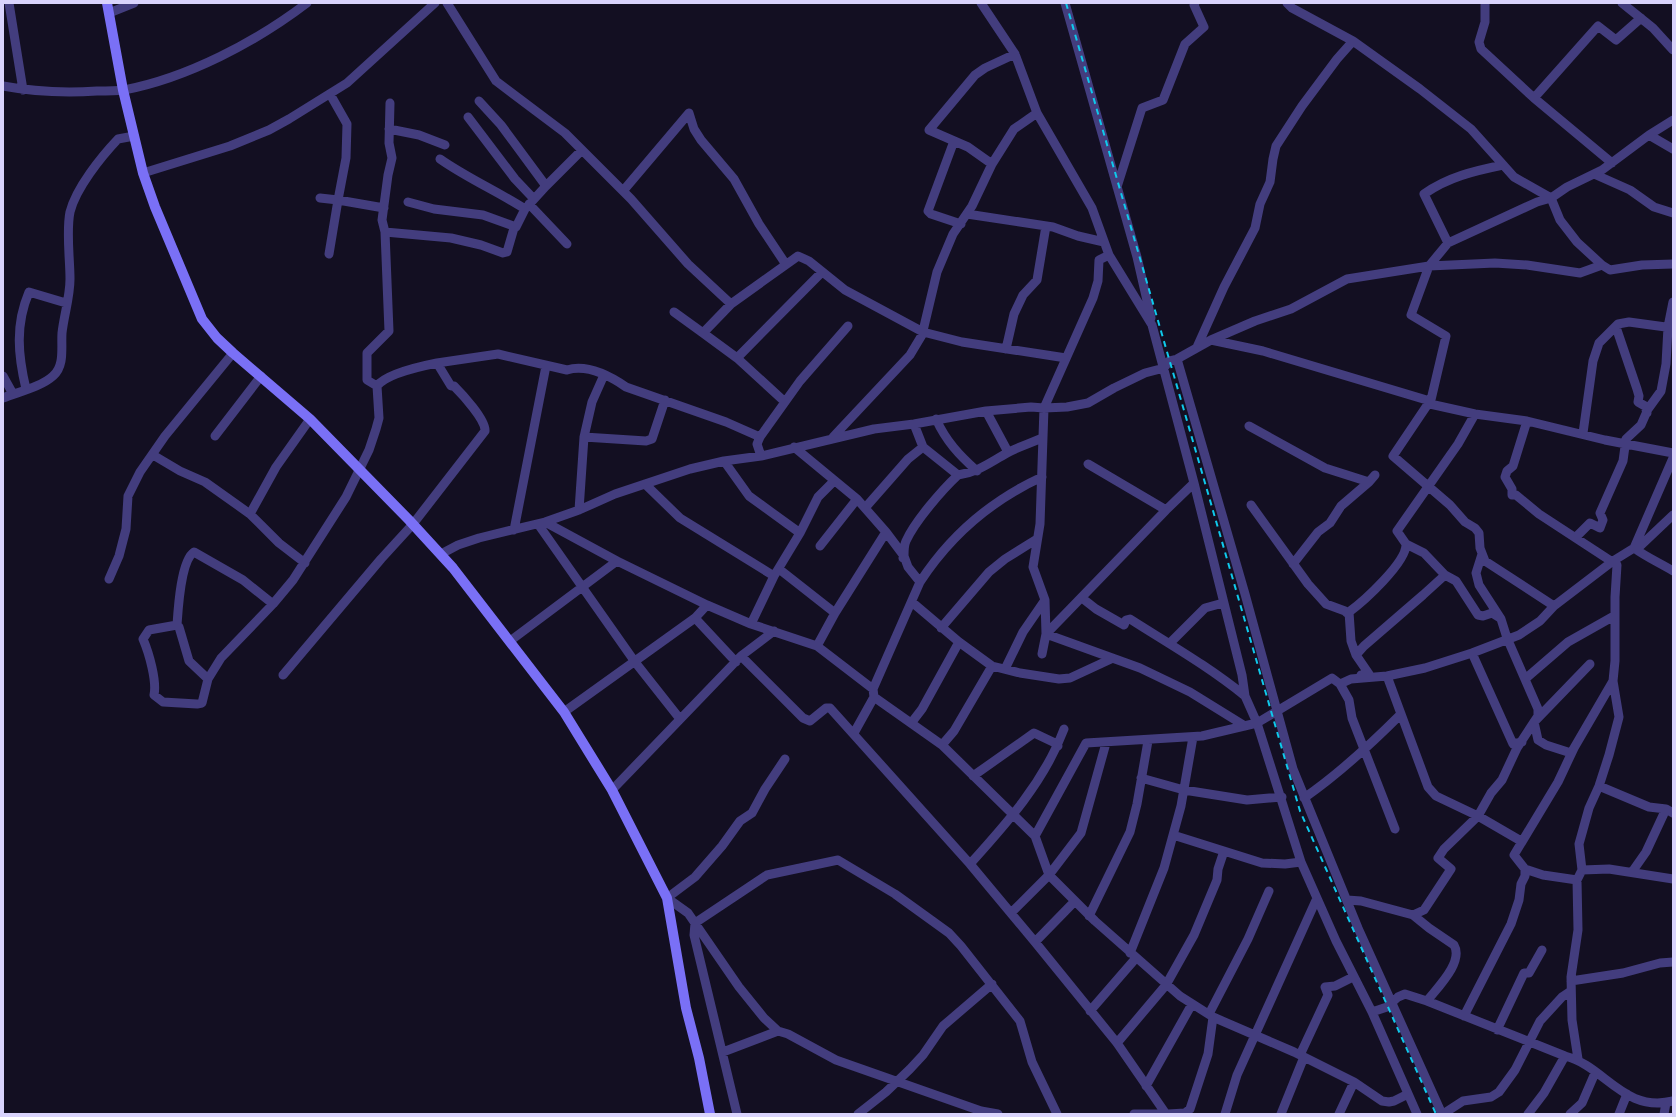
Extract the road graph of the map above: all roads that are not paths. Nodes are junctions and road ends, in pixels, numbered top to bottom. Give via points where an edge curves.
1 (9, 3) edge
2 (134, 3) edge
3 (307, 3) edge
4 (435, 3) edge
5 (446, 3) edge
6 (981, 3) edge
7 (1065, 3) edge
8 (1195, 3) edge
9 (1287, 3) edge
10 (1485, 3) edge
11 (1622, 3) edge
12 (108, 8) edge
13 (1641, 18) junction
14 (1353, 41) junction
15 (1673, 50) edge
16 (1015, 54) junction
17 (3, 86) edge
18 (23, 90) junction
19 (123, 90) junction
20 (330, 94) junction
21 (1534, 98) junction
22 (479, 101) dead end
23 (390, 103) dead end
24 (1037, 113) junction
25 (468, 117) dead end
26 (1673, 120) edge
27 (389, 129) junction
28 (1649, 135) junction
29 (134, 136) junction
30 (954, 141) junction
31 (445, 144) dead end
32 (1673, 149) edge
33 (582, 150) junction
34 (440, 159) dead end
35 (1612, 163) junction
36 (992, 164) junction
37 (1503, 165) junction
38 (143, 173) junction
39 (1594, 174) junction
40 (546, 186) junction
41 (1117, 187) junction
42 (623, 191) junction
43 (320, 198) dead end
44 (1551, 198) junction
45 (338, 200) junction
46 (408, 202) dead end
47 (529, 203) junction
48 (384, 208) junction
49 (1673, 213) edge
50 (967, 214) junction
51 (961, 224) junction
52 (1046, 226) junction
53 (516, 227) junction
54 (385, 232) junction
55 (1104, 242) junction
56 (1448, 243) junction
57 (567, 244) dead end
58 (329, 254) dead end
59 (1109, 255) junction
60 (785, 263) junction
61 (1673, 264) edge
62 (1602, 265) junction
63 (1429, 266) junction
64 (822, 272) junction
65 (1673, 302) edge
66 (66, 303) junction
67 (730, 304) junction
68 (674, 312) dead end
69 (848, 326) dead end
70 (1616, 327) junction
71 (1670, 328) edge
72 (923, 332) junction
73 (703, 333) junction
74 (1155, 334) junction
75 (1210, 340) junction
76 (1197, 347) junction
77 (1006, 348) junction
78 (233, 353) junction
79 (737, 358) junction
80 (1066, 358) junction
81 (1177, 359) junction
82 (437, 363) junction
83 (1669, 363) edge
84 (546, 366) junction
85 (1164, 368) junction
86 (604, 375) junction
87 (3, 376) edge
88 (261, 376) junction
89 (377, 386) junction
90 (26, 389) junction
91 (13, 394) junction
92 (3, 398) edge
93 (666, 400) junction
94 (785, 402) junction
95 (1430, 402) junction
96 (1044, 408) junction
97 (986, 411) junction
98 (1647, 413) junction
99 (1474, 414) junction
100 (310, 419) junction
101 (936, 419) junction
102 (1527, 421) junction
103 (914, 424) junction
104 (1249, 426) dead end
105 (1583, 433) junction
106 (215, 436) dead end
107 (584, 437) junction
108 (760, 437) junction
109 (833, 437) junction
110 (1042, 438) junction
111 (1625, 442) junction
112 (794, 447) junction
113 (923, 447) junction
114 (1008, 452) junction
115 (1673, 453) edge
116 (153, 455) junction
117 (761, 456) junction
118 (1673, 458) edge
119 (724, 461) junction
120 (1088, 464) dead end
121 (360, 468) junction
122 (977, 471) junction
123 (958, 475) junction
124 (1042, 477) junction
125 (834, 481) junction
126 (1194, 483) junction
127 (645, 484) junction
128 (1428, 487) junction
129 (857, 500) junction
130 (1251, 505) dead end
131 (864, 508) junction
132 (579, 510) junction
133 (1166, 510) junction
134 (250, 514) junction
135 (1673, 515) edge
136 (542, 523) junction
137 (413, 524) junction
138 (514, 530) junction
139 (886, 532) junction
140 (800, 533) junction
141 (1576, 537) junction
142 (1037, 539) junction
143 (1406, 544) junction
144 (820, 546) dead end
145 (1635, 548) junction
146 (441, 554) junction
147 (1482, 554) junction
148 (903, 557) junction
149 (617, 561) junction
150 (1613, 561) junction
151 (305, 563) junction
152 (1293, 564) junction
153 (1673, 569) edge
154 (777, 572) junction
155 (1445, 575) junction
156 (109, 579) dead end
157 (920, 582) junction
158 (582, 588) junction
159 (1082, 598) junction
160 (1045, 600) junction
161 (913, 603) junction
162 (1223, 603) junction
163 (273, 604) junction
164 (707, 605) junction
165 (1554, 606) junction
166 (1349, 612) junction
167 (835, 613) junction
168 (1614, 616) junction
169 (695, 618) junction
170 (1501, 619) junction
171 (751, 624) junction
172 (177, 625) junction
173 (940, 628) junction
174 (774, 631) junction
175 (1046, 634) junction
176 (1507, 638) junction
177 (510, 641) junction
178 (959, 642) junction
179 (1170, 643) junction
180 (817, 646) junction
181 (1472, 653) junction
182 (1042, 654) dead end
183 (1356, 655) junction
184 (738, 659) junction
185 (1111, 659) junction
186 (635, 662) junction
187 (1590, 664) dead end
188 (992, 666) junction
189 (1005, 669) junction
190 (283, 675) dead end
191 (1387, 676) junction
192 (1332, 678) junction
193 (208, 679) junction
194 (1525, 679) junction
195 (1612, 681) junction
196 (1340, 684) junction
197 (873, 693) junction
198 (1245, 696) junction
199 (1278, 711) junction
200 (564, 712) junction
201 (1400, 715) junction
202 (680, 719) junction
203 (912, 722) junction
204 (1534, 722) junction
205 (1258, 723) junction
206 (1245, 726) junction
207 (1064, 729) dead end
208 (854, 733) junction
209 (1193, 737) junction
210 (1148, 741) junction
211 (1522, 742) junction
212 (1106, 743) junction
213 (942, 745) junction
214 (1058, 746) junction
215 (1364, 751) junction
216 (1571, 753) junction
217 (785, 759) dead end
218 (973, 776) junction
219 (1141, 778) junction
220 (1599, 786) junction
221 (612, 790) junction
222 (1184, 790) junction
223 (1282, 797) junction
224 (1304, 798) junction
225 (1669, 811) edge
226 (1014, 815) junction
227 (1478, 816) junction
228 (1395, 830) dead end
229 (1173, 835) junction
230 (1035, 836) junction
231 (1521, 841) junction
232 (1224, 851) junction
233 (1301, 862) junction
234 (970, 864) junction
235 (1525, 869) junction
236 (1582, 870) junction
237 (1632, 872) junction
238 (1049, 875) junction
239 (1673, 879) edge
240 (1577, 880) junction
241 (1269, 891) dead end
242 (667, 898) junction
243 (1317, 898) junction
244 (1347, 900) junction
245 (1075, 901) junction
246 (1011, 913) junction
247 (1413, 914) junction
248 (1089, 916) junction
249 (695, 923) junction
250 (1035, 942) junction
251 (1542, 950) dead end
252 (1133, 956) junction
253 (1673, 962) edge
254 (1353, 977) junction
255 (1571, 981) junction
256 (992, 984) junction
257 (1166, 984) junction
258 (1571, 991) junction
259 (1427, 1001) junction
260 (1391, 1002) junction
261 (1192, 1004) junction
262 (1090, 1011) junction
263 (1372, 1012) junction
264 (1211, 1016) junction
265 (1464, 1016) junction
266 (1497, 1030) junction
267 (778, 1031) junction
268 (1254, 1035) junction
269 (1529, 1042) junction
270 (1117, 1043) junction
271 (723, 1052) junction
272 (1302, 1056) junction
273 (1565, 1056) junction
274 (1578, 1059) junction
275 (1595, 1073) junction
276 (896, 1082) junction
277 (1354, 1082) junction
278 (1146, 1086) junction
279 (1408, 1094) junction
280 (1627, 1094) junction
281 (1669, 1102) edge
282 (710, 1114) edge
283 (737, 1114) edge
284 (858, 1114) edge
285 (998, 1114) edge
286 (1057, 1114) edge
287 (1134, 1114) edge
288 (1166, 1114) edge
289 (1225, 1114) edge
290 (1281, 1114) edge
291 (1339, 1114) edge
292 (1417, 1114) edge
293 (1442, 1114) edge
294 (1528, 1114) edge
295 (1570, 1114) edge
296 (1619, 1114) edge
297 (1664, 1114) edge

1 - 18 street
2 - 12 street
3 - 19 street via 226,53 157,82
4 - 20 street via 353,78
5 - 33 street via 496,81 565,133
6 - 16 street
7 - 41 street
8 - 41 street via 1204,27 1185,44 1163,100 1142,108
9 - 14 street
10 - 21 street via 1479,42 1481,50
11 - 13 street
12 - 19 street
13 - 15 street via 1654,28
13 - 21 street via 1616,40 1598,26
14 - 37 street via 1471,129
14 - 76 street via 1302,106 1276,146 1270,182 1260,204 1255,228 1224,287
16 - 24 street
16 - 30 street via 975,75 929,130
17 - 18 street
18 - 19 street via 65,93
19 - 29 street
20 - 38 street via 269,130 230,146
20 - 45 street via 347,124 346,158
21 - 35 street
22 - 40 street via 501,125
23 - 27 street
24 - 36 street via 1014,129
24 - 55 street via 1092,208
25 - 47 street via 515,179
26 - 28 street
27 - 31 street
27 - 48 street via 392,158
28 - 32 street
28 - 35 street
29 - 38 street
29 - 66 street via 118,139 73,202 69,221 70,280
30 - 36 street via 968,147
30 - 51 street via 928,211
33 - 40 street
33 - 42 street
34 - 47 street via 464,176 497,192
35 - 39 street
36 - 50 street
37 - 44 street via 1514,177
37 - 56 street via 1470,172 1439,183 1424,194
38 - 78 street via 202,319
39 - 44 street
39 - 49 street via 1630,190 1654,207
40 - 47 street
41 - 74 street
42 - 60 street via 689,113 697,135 734,179
42 - 67 street via 688,264
43 - 45 street
44 - 56 street
44 - 62 street via 1560,220 1577,242
45 - 48 street
45 - 58 street
46 - 53 street via 434,209 483,215
47 - 53 street
47 - 57 street
48 - 54 street via 382,220
50 - 51 street
50 - 52 street
51 - 72 street via 953,234 937,272
52 - 55 street
52 - 77 street via 1037,280 1023,295 1014,314
53 - 54 street via 507,252 503,253 452,238
54 - 89 street via 389,331 367,353 367,380
55 - 59 street
56 - 63 street
59 - 74 street via 1148,318
59 - 80 street via 1099,260 1094,298
60 - 64 street via 798,256
60 - 67 street
61 - 62 street via 1610,270
62 - 63 street via 1580,273 1495,263
63 - 75 street via 1347,279 1292,309
63 - 95 street via 1412,315 1446,336
64 - 72 street via 845,290
64 - 79 street
65 - 71 street
66 - 90 street via 62,358 58,370 53,377
66 - 90 street via 29,292 18,338
67 - 73 street
68 - 73 street
69 - 94 street
70 - 71 street via 1618,324 1629,322
70 - 98 street via 1637,389 1638,402 1644,406
70 - 105 street via 1595,350
71 - 83 street
72 - 77 street via 962,342
72 - 109 street via 910,356
73 - 79 street
74 - 85 street
75 - 76 street
75 - 95 street via 1263,351
76 - 81 street
77 - 80 street
78 - 88 street
78 - 116 street via 165,436
79 - 94 street
80 - 96 street
81 - 85 street via 1169,361
81 - 199 street
82 - 84 street via 498,354
82 - 89 street via 406,370 381,381
82 - 137 street via 451,386 469,402 485,425 485,431
83 - 98 street via 1661,391
84 - 86 street via 568,370 576,367 587,368
84 - 138 street
85 - 96 street via 1145,373 1088,403
85 - 126 street
86 - 93 street via 626,387
86 - 107 street via 592,402
87 - 91 street
88 - 100 street
88 - 106 street
89 - 121 street via 376,429
90 - 91 street
91 - 92 street
93 - 107 street via 652,439
93 - 108 street
94 - 108 street
95 - 99 street
95 - 128 street via 1393,456
96 - 97 street via 1031,406
96 - 110 street
97 - 101 street
97 - 114 street
98 - 111 street via 1641,425
99 - 102 street
99 - 128 street via 1458,444
100 - 121 street
100 - 134 street via 276,467
101 - 103 street
101 - 122 street via 956,453
102 - 105 street
102 - 141 street via 1513,466 1507,471 1506,481 1512,489 1512,495 1516,495 1539,514
103 - 109 street
103 - 113 street
104 - 152 street via 1325,468 1372,479 1341,506
105 - 111 street via 1605,440
107 - 132 street
108 - 117 street via 757,444
109 - 112 street
110 - 114 street
110 - 124 street
111 - 115 street
111 - 141 street via 1623,461 1600,513 1603,520 1600,528 1590,523
112 - 117 street
112 - 125 street
113 - 123 street
113 - 131 street via 908,459
114 - 122 street
116 - 134 street via 205,482
116 - 156 street via 140,472 128,496 126,529 119,556
117 - 119 street
118 - 145 street
119 - 127 street
119 - 140 street via 749,496
120 - 133 street
121 - 137 street
121 - 151 street via 346,498
122 - 123 street
123 - 148 street via 946,486 914,528 906,541
124 - 142 street
124 - 157 street via 1020,487 988,508 948,545
125 - 129 street
125 - 140 street via 818,497
126 - 133 street
126 - 162 street
127 - 132 street
127 - 154 street via 680,518
128 - 143 street via 1397,531
128 - 147 street via 1450,505 1465,522 1475,528
129 - 131 street
129 - 144 street
130 - 152 street
131 - 139 street
132 - 136 street
133 - 159 street
134 - 151 street via 279,543
135 - 145 street
136 - 138 street
136 - 149 street
136 - 158 street
137 - 146 street
137 - 190 street
138 - 146 street via 479,538
139 - 148 street
139 - 167 street
140 - 154 street
141 - 150 street
142 - 160 street via 1033,567
142 - 173 street via 989,572
143 - 155 street via 1424,553
143 - 166 street via 1404,552 1389,575
145 - 150 street
145 - 153 street
146 - 177 street
147 - 165 street via 1485,561
147 - 170 street via 1476,573 1479,585
148 - 157 street
149 - 158 street
149 - 164 street
150 - 165 street
150 - 168 street via 1617,565
151 - 163 street
152 - 166 street via 1326,604
154 - 167 street
154 - 171 street
155 - 170 street via 1456,581 1478,615 1492,613
155 - 183 street
157 - 161 street
158 - 177 street
158 - 186 street
159 - 175 street
159 - 179 street via 1124,625 1126,620 1130,619
160 - 175 street
160 - 189 street via 1023,632
161 - 173 street
161 - 197 street
162 - 179 street via 1206,608
162 - 198 street
163 - 172 street via 243,580 194,552 188,556 184,571
163 - 193 street via 221,658
164 - 169 street
164 - 171 street
165 - 176 street via 1530,628
166 - 183 street via 1351,641
167 - 180 street
168 - 194 street via 1568,642
168 - 195 street via 1615,661
169 - 184 street
169 - 186 street
170 - 176 street
171 - 174 street
172 - 193 street via 189,661
172 - 193 street via 149,630 143,639 150,663 154,696 163,702 198,704 204,699
173 - 178 street
174 - 180 street
174 - 184 street
175 - 182 street
175 - 185 street
176 - 181 street
176 - 194 street
177 - 200 street
178 - 188 street
178 - 203 street via 922,709
179 - 198 street
180 - 197 street
181 - 191 street via 1425,668
181 - 211 street via 1513,744
183 - 192 street via 1369,674
184 - 202 street
184 - 208 street via 804,718 810,721 826,708 830,708
185 - 189 street via 1070,678 1059,679
185 - 206 street via 1140,668 1190,692
186 - 200 street
186 - 202 street
187 - 204 street
188 - 189 street
188 - 213 street via 954,731
191 - 196 street via 1351,679
191 - 201 street
192 - 196 street
192 - 199 street
194 - 204 street via 1538,709 1538,716
195 - 216 street
195 - 220 street via 1619,717
196 - 215 street via 1349,700 1352,718
197 - 203 street
197 - 208 street
198 - 205 street
199 - 205 street
199 - 224 street via 1293,769
200 - 221 street
201 - 215 street
201 - 227 street via 1428,787 1439,798
202 - 221 street
203 - 213 street
204 - 211 street
204 - 216 street via 1539,742
205 - 206 street
205 - 223 street
206 - 209 street
207 - 214 street
208 - 234 street
209 - 210 street
209 - 222 street
210 - 212 street
210 - 219 street
211 - 227 street via 1502,780
212 - 230 street via 1086,744
212 - 238 street via 1081,833
213 - 218 street
214 - 218 street via 1034,733
214 - 226 street
215 - 224 street
215 - 228 street
216 - 231 street via 1558,782
217 - 242 street via 752,813 740,821 695,876
218 - 226 street
219 - 222 street
219 - 248 street via 1130,832
220 - 225 street via 1649,807
220 - 236 street via 1582,829 1579,844
221 - 242 street
222 - 223 street via 1247,800
222 - 229 street
223 - 233 street
224 - 244 street
225 - 237 street
226 - 230 street
226 - 234 street
227 - 231 street
227 - 247 street via 1438,858 1451,869 1424,910
229 - 232 street
229 - 252 street
230 - 238 street
231 - 235 street via 1514,855
232 - 233 street via 1262,864
232 - 257 street via 1217,880 1202,917
233 - 243 street
234 - 246 street
235 - 240 street via 1543,875
235 - 265 street via 1510,924
236 - 237 street via 1608,869
236 - 240 street
237 - 239 street
238 - 245 street
238 - 246 street
240 - 255 street via 1578,930
241 - 264 street
242 - 249 street via 688,913
242 - 282 street via 686,1008
243 - 254 street
243 - 268 street via 1280,984
244 - 247 street
244 - 260 street
245 - 248 street
245 - 250 street
246 - 250 street
247 - 259 street via 1457,950 1455,964
248 - 252 street
249 - 256 street via 767,875 838,860 895,894 949,933
249 - 267 street via 739,986 764,1018
249 - 271 street via 694,936
250 - 262 street
251 - 266 street via 1533,969 1529,973 1524,973
252 - 257 street
252 - 262 street
253 - 255 street
254 - 263 street
254 - 272 street via 1335,986 1325,987 1328,995
255 - 258 street
256 - 276 street via 943,1026 923,1055
256 - 286 street via 1020,1021 1032,1062
257 - 261 street
257 - 270 street
258 - 269 street via 1540,1021
258 - 274 street
259 - 260 street via 1405,994
259 - 265 street
260 - 263 street via 1388,1007
260 - 293 street
261 - 264 street
261 - 278 street
262 - 270 street
263 - 279 street
264 - 268 street
264 - 288 street via 1208,1054 1190,1109 1185,1113
265 - 266 street
266 - 269 street
267 - 271 street
267 - 276 street via 836,1060
268 - 272 street
268 - 289 street via 1237,1075
269 - 273 street
269 - 293 street via 1515,1070 1499,1092 1491,1097 1463,1101
270 - 278 street
271 - 283 street
272 - 277 street
272 - 290 street
273 - 274 street
273 - 294 street via 1544,1093
274 - 275 street
275 - 280 street
275 - 295 street via 1582,1103
276 - 284 street
276 - 285 street
277 - 279 street via 1382,1101 1399,1100
277 - 291 street
278 - 288 street
279 - 292 street
280 - 281 street via 1647,1104
280 - 296 street
281 - 297 street
287 - 288 street

